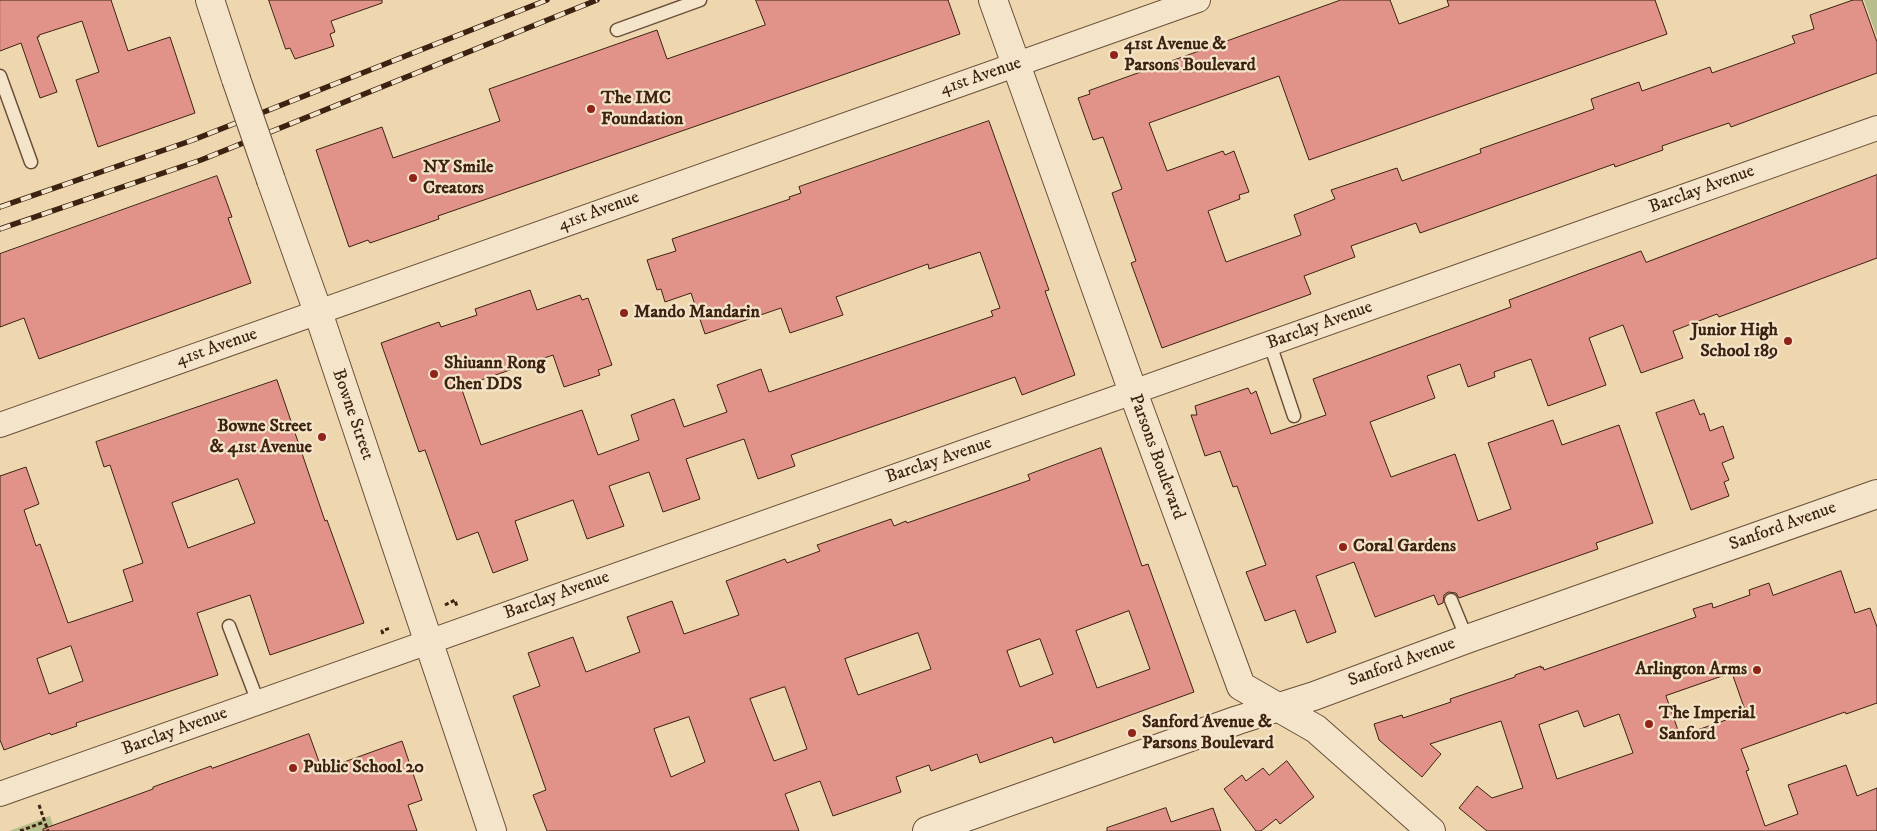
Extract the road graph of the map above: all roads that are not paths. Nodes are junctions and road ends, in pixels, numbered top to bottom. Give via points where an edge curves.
1 (210, 0) edge
2 (700, 0) edge
3 (994, 0) edge
4 (1198, 0) edge
5 (617, 30) dead end
6 (1017, 64) junction
7 (0, 76) edge
8 (1877, 128) edge
9 (31, 162) dead end
10 (318, 312) junction
11 (1270, 344) junction
12 (1133, 392) junction
13 (1294, 416) dead end
14 (0, 425) edge
15 (1877, 494) edge
16 (1451, 600) dead end
17 (229, 626) dead end
18 (1467, 640) junction
19 (428, 642) junction
20 (258, 702) junction
21 (1278, 707) junction
22 (0, 794) edge
23 (492, 831) edge
24 (927, 831) edge
25 (1431, 831) edge

1 - 10 street, Bowne Street, bridge
2 - 5 lane
3 - 6 street, Parsons Boulevard
4 - 6 street, 41st Avenue
6 - 10 street, 41st Avenue
6 - 12 street, Parsons Boulevard
7 - 9 lane
8 - 11 street, Barclay Avenue
10 - 14 street, 41st Avenue
10 - 19 street, Bowne Street
11 - 12 street, Barclay Avenue
11 - 13 lane
12 - 19 street, Barclay Avenue
12 - 21 street, Parsons Boulevard via 1241,686
15 - 18 street, Sanford Avenue
16 - 18 lane
17 - 20 lane
18 - 21 street, Sanford Avenue
19 - 20 street, Barclay Avenue
19 - 23 street, Bowne Street
20 - 22 street, Barclay Avenue
21 - 24 street, Sanford Avenue
21 - 25 street, Parsons Boulevard via 1316,729

